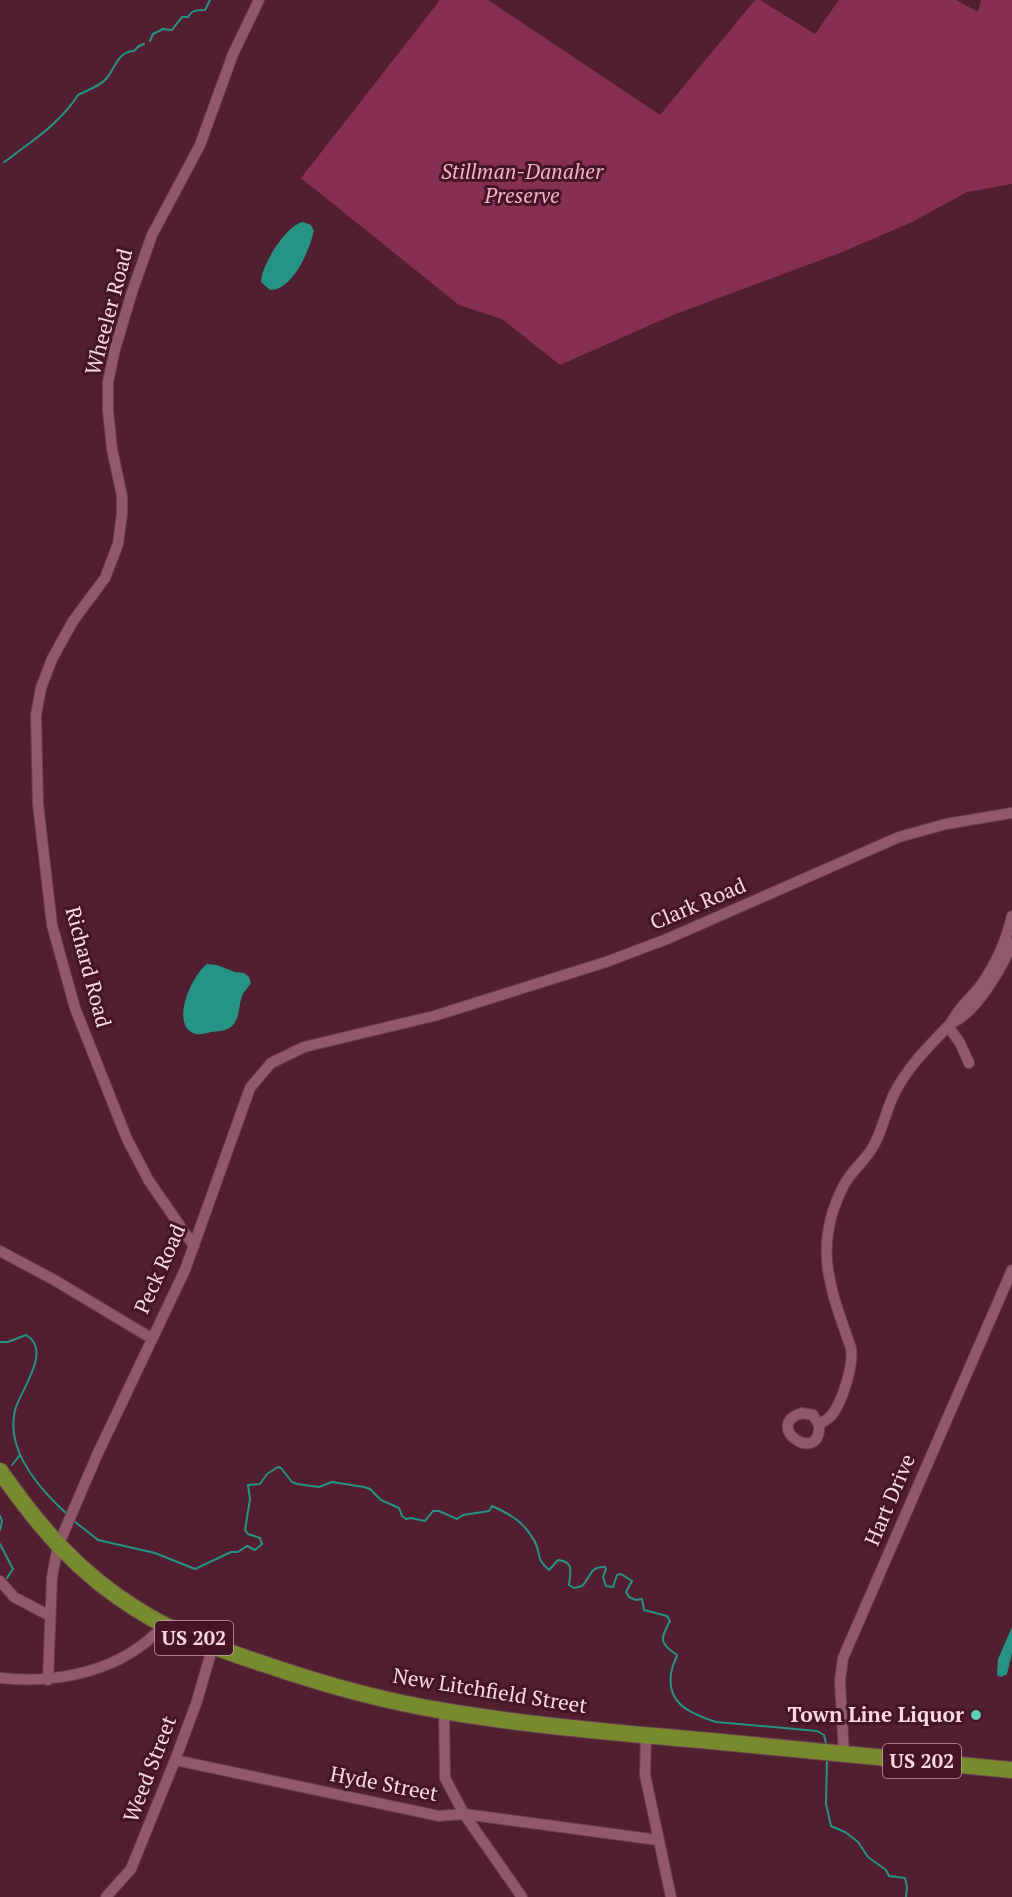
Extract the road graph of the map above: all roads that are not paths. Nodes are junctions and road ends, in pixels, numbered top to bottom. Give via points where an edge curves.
1 (259, 0) edge
2 (61, 642) joint
3 (1012, 814) edge
4 (1012, 916) edge
5 (1012, 943) edge
6 (949, 1024) junction
7 (395, 1026) joint
8 (969, 1063) dead end
9 (194, 1246) junction
10 (0, 1251) edge
11 (1012, 1270) edge
12 (151, 1338) junction
13 (819, 1425) dead end
14 (0, 1471) edge
15 (58, 1546) junction
16 (0, 1581) edge
17 (50, 1616) junction
18 (164, 1625) junction
19 (213, 1646) junction
20 (0, 1678) edge
21 (48, 1680) junction
22 (444, 1711) junction
23 (646, 1736) junction
24 (832, 1753) junction
25 (175, 1760) junction
26 (1012, 1770) edge
27 (464, 1814) junction
28 (658, 1840) junction
29 (106, 1897) edge
30 (522, 1897) edge
31 (671, 1897) edge

1 - 2 street, Wheeler Road via 233,54 200,145 152,235 126,313 110,368 108,396 112,449 122,496 120,534 105,578
2 - 9 street, Richard Road via 40,688 36,715 38,804 52,925 75,1008 127,1139 149,1181
3 - 7 street, Clark Road via 946,824 899,837 645,948
4 - 6 street via 996,961
5 - 6 street via 986,990 959,1020
6 - 8 street
6 - 13 street via 906,1072 875,1144 845,1183 832,1215 826,1253 829,1280 853,1356 848,1379 831,1416
7 - 9 street, Peck Road via 304,1047 271,1063 250,1088
9 - 12 street, Peck Road
10 - 12 street
11 - 24 street, Hart Drive via 843,1658
12 - 15 street, Peck Road
14 - 15 highway, New Litchfield Street / US 202
15 - 17 street, Peck Road
15 - 18 highway, New Litchfield Street / US 202 via 114,1594
16 - 17 street via 14,1597
17 - 21 street, Peck Road
18 - 19 highway, New Litchfield Street / US 202
18 - 21 street via 153,1638 108,1665
19 - 22 highway, New Litchfield Street / US 202 via 337,1687
19 - 25 street, Weed Street
20 - 21 street
22 - 23 highway, New Litchfield Street / US 202
22 - 27 street via 446,1778
23 - 24 highway, New Litchfield Street / US 202
23 - 28 street via 645,1775
24 - 26 highway, New Litchfield Street / US 202
25 - 27 street, Hyde Street via 439,1815
25 - 29 street, Weed Street via 131,1869
27 - 28 street, Hyde Street
27 - 30 street
28 - 31 street

